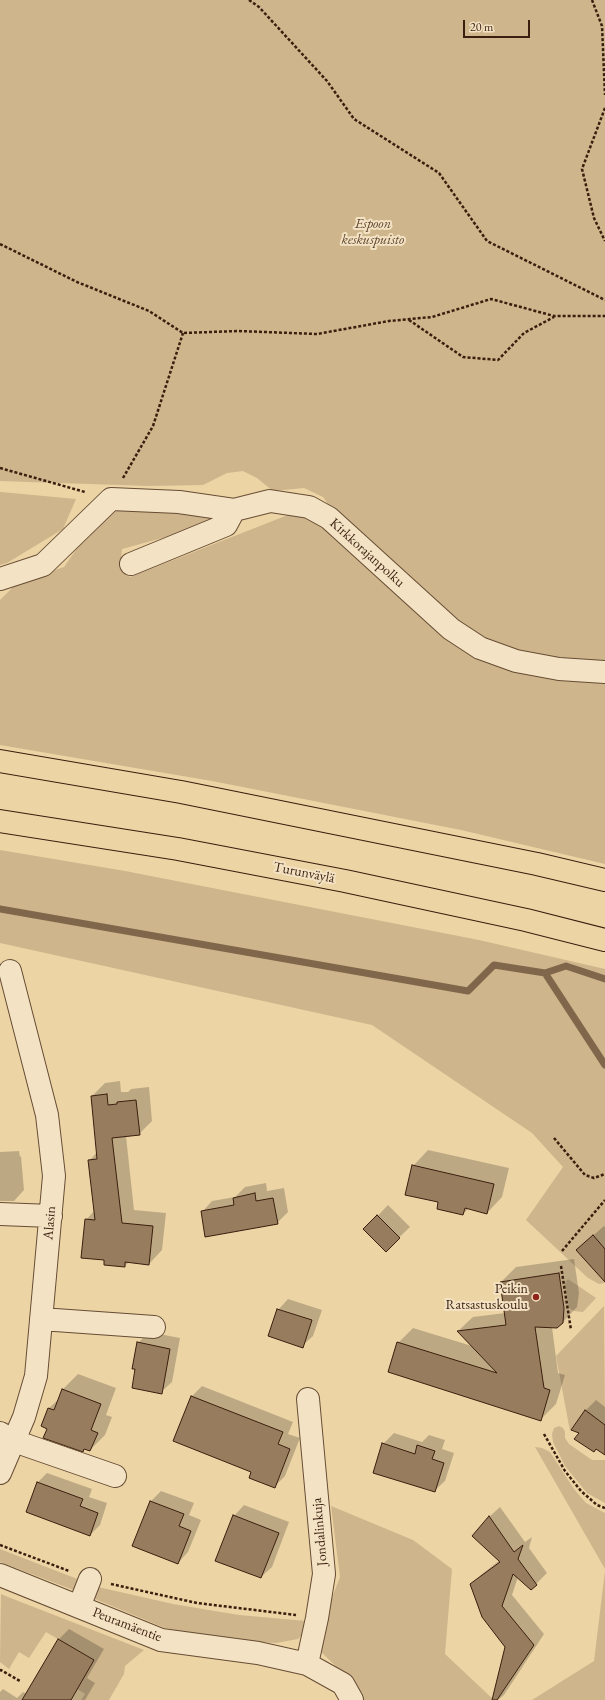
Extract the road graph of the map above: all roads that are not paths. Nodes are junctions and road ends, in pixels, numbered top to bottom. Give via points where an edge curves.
1 (234, 510) junction
2 (131, 564) dead end
3 (0, 579) edge
4 (605, 672) edge
5 (0, 760) edge
6 (0, 821) edge
7 (605, 880) edge
8 (605, 940) edge
9 (10, 972) dead end
10 (0, 1214) edge
11 (51, 1216) junction
12 (41, 1319) junction
13 (154, 1327) dead end
14 (308, 1399) dead end
15 (7, 1437) edge
16 (0, 1474) edge
17 (116, 1476) dead end
18 (0, 1575) edge
19 (90, 1579) road end
20 (79, 1607) junction
21 (307, 1664) junction
22 (352, 1700) edge

1 - 2 street via 226,525
1 - 3 street, Kirkkorajanpolku via 179,502 111,499 43,565
1 - 4 street, Kirkkorajanpolku via 270,501 309,507 329,518 451,629 480,648 516,661 559,669
5 - 7 highway via 189,793
6 - 8 highway, Turunväylä via 178,849 338,880 526,920
9 - 11 street, Alasin via 46,1115 54,1176
10 - 11 street
11 - 12 street, Alasin
12 - 13 street
12 - 15 street, Alasin via 36,1376 24,1417
14 - 21 street, Jondalinkuja via 324,1574
15 - 16 street, Alasin
15 - 17 street
18 - 20 street, Peuramäentie
19 - 20 street
20 - 21 street, Peuramäentie via 161,1640 258,1653
21 - 22 street, Peuramäentie via 343,1684

